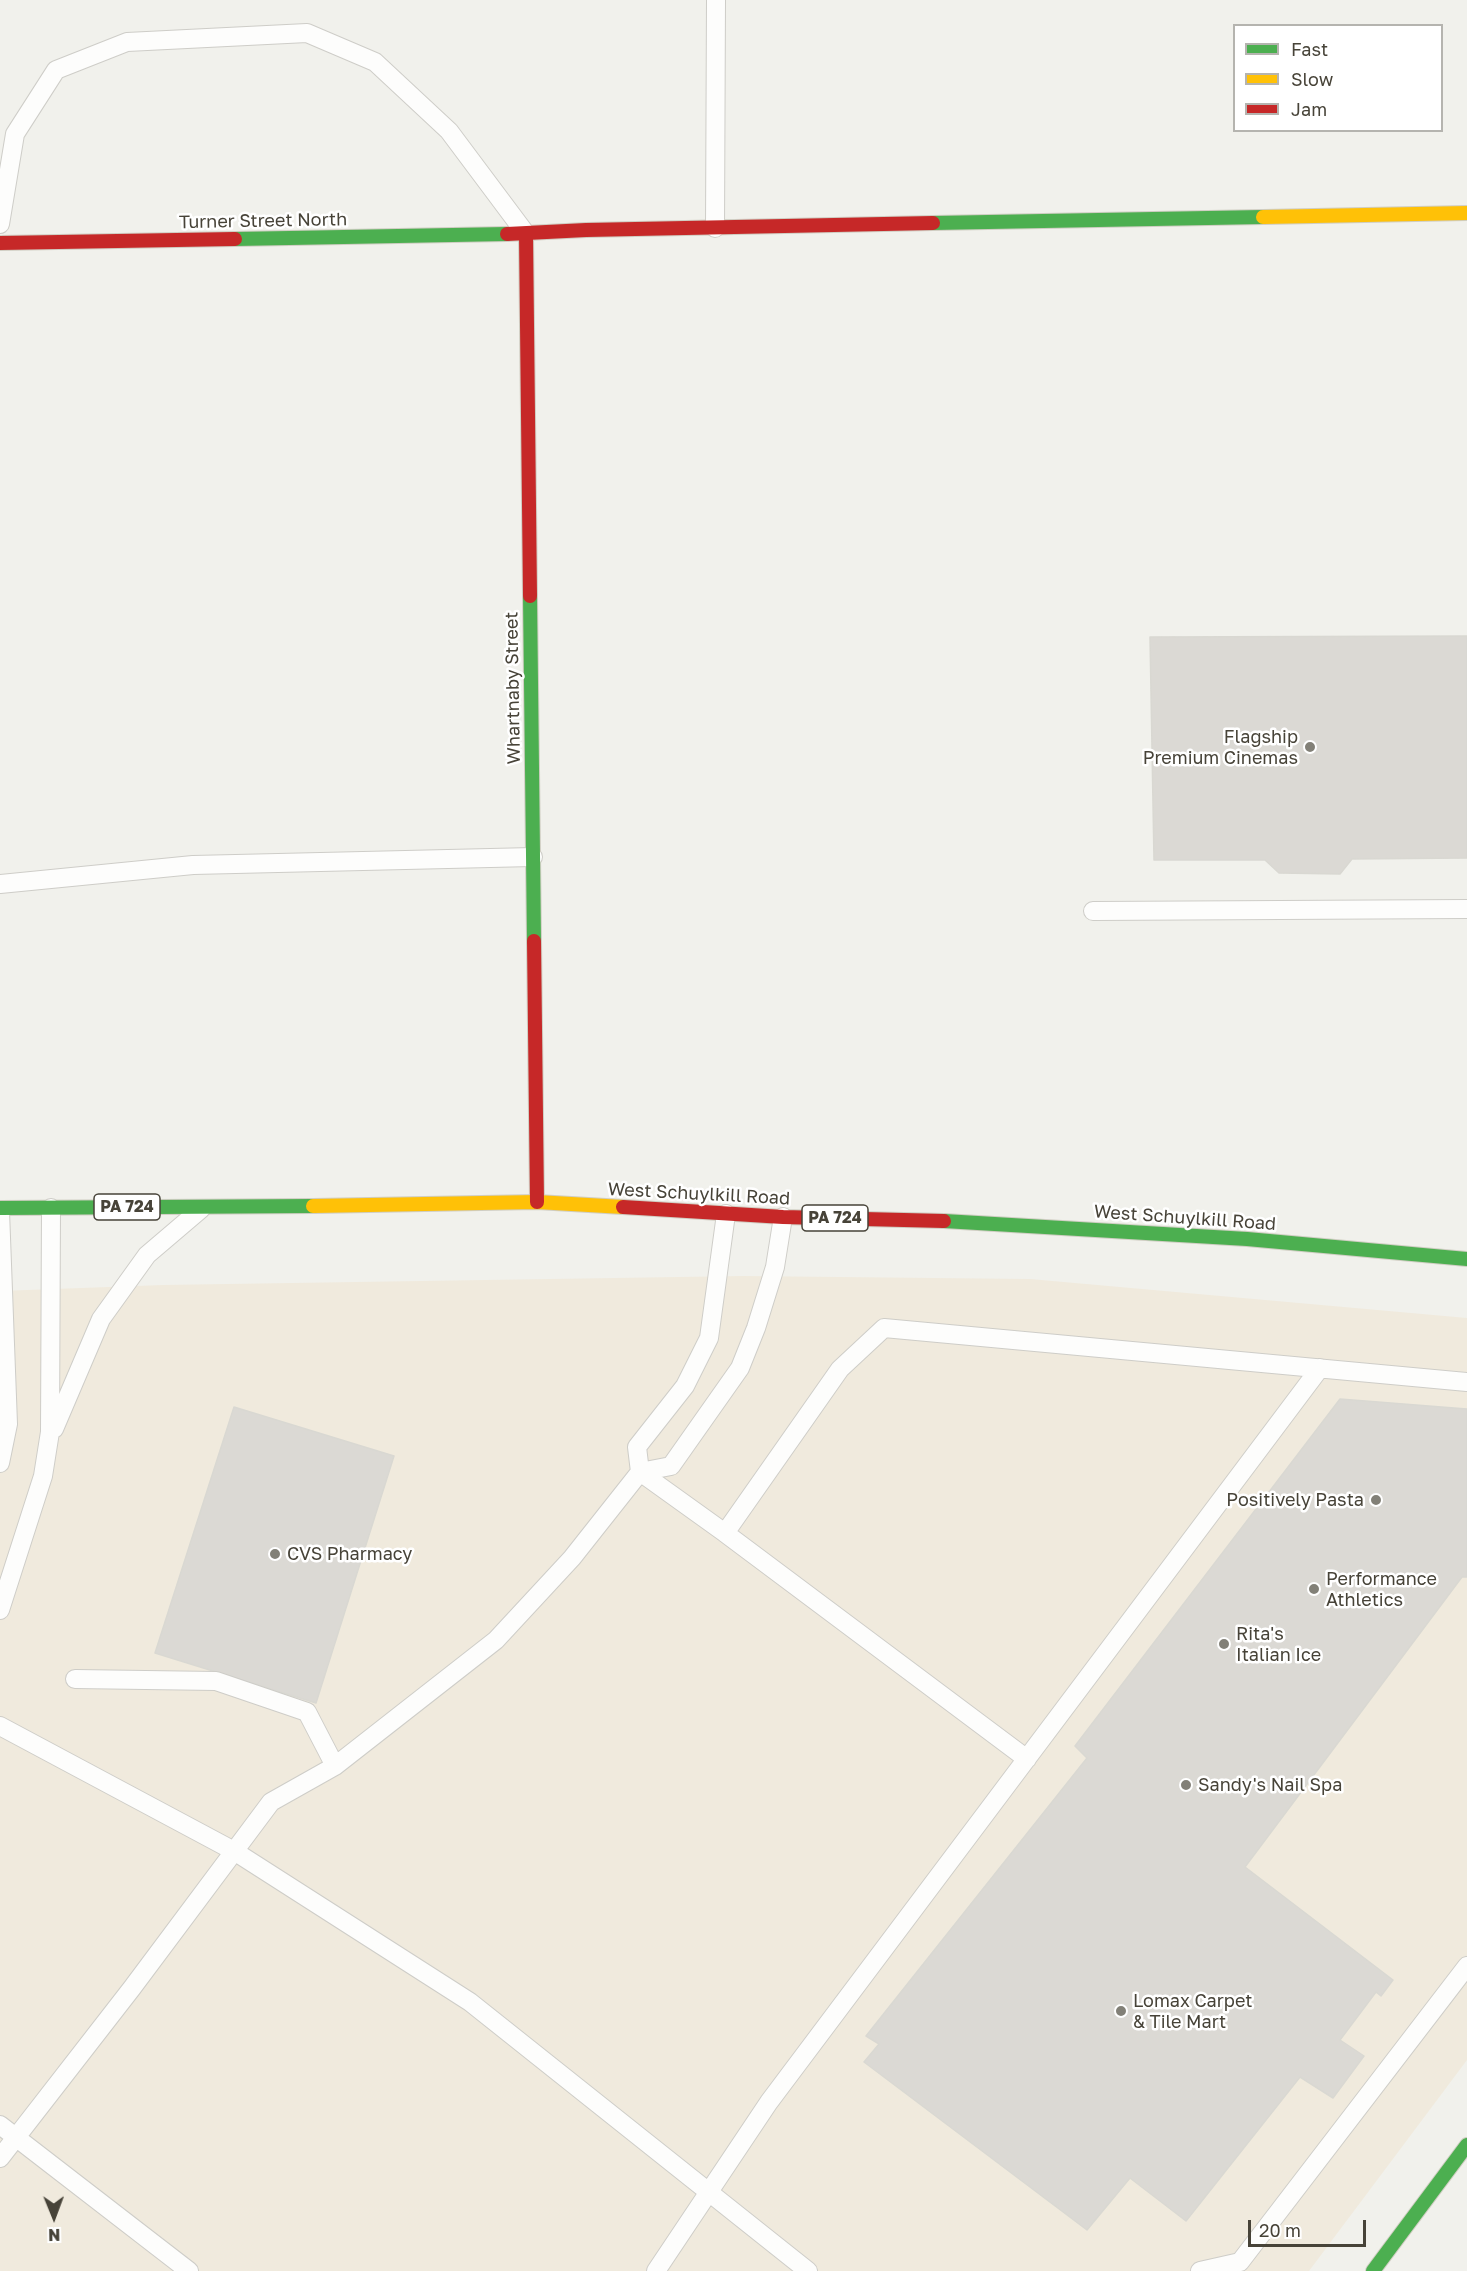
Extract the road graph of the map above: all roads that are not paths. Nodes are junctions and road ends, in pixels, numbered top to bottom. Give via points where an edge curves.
1 (716, 0) edge
2 (1467, 213) edge
3 (0, 224) edge
4 (715, 228) junction
5 (526, 234) junction
6 (0, 243) edge
7 (533, 857) junction
8 (0, 884) edge
9 (1467, 909) edge
10 (1092, 911) dead end
11 (537, 1202) junction
12 (203, 1207) junction
13 (51, 1208) junction
14 (0, 1210) edge
15 (726, 1214) junction
16 (783, 1217) junction
17 (1467, 1259) edge
18 (1320, 1368) junction
19 (1467, 1382) edge
20 (50, 1438) junction
21 (0, 1463) edge
22 (640, 1472) junction
23 (725, 1533) junction
24 (0, 1610) edge
25 (75, 1679) dead end
26 (0, 1726) edge
27 (1027, 1759) junction
28 (334, 1766) junction
29 (234, 1851) junction
30 (1467, 1966) edge
31 (0, 2126) edge
32 (16, 2137) junction
33 (1467, 2145) edge
34 (0, 2158) edge
35 (708, 2192) junction
36 (189, 2271) edge
37 (656, 2271) edge
38 (808, 2271) edge
39 (1200, 2271) edge
40 (1373, 2271) edge

1 - 4 lane
2 - 4 street
3 - 5 lane via 15,134 56,70 127,42 307,33 375,62 449,131
4 - 5 street
5 - 6 street, Turner Street North
5 - 7 street, Whartnaby Street
7 - 8 lane via 193,865
7 - 11 street, Whartnaby Street
9 - 10 lane
11 - 12 street, West Schuylkill Road / PA 724
11 - 15 street, West Schuylkill Road / PA 724
12 - 13 street, West Schuylkill Road / PA 724
12 - 20 lane via 147,1255 101,1319
13 - 14 street, West Schuylkill Road / PA 724
13 - 20 lane
14 - 21 lane via 8,1424
15 - 16 street, West Schuylkill Road / PA 724
15 - 22 lane via 709,1338 685,1386 637,1447
16 - 17 street, West Schuylkill Road / PA 724 via 930,1220 1246,1239
16 - 22 lane via 775,1267 740,1368 671,1466
18 - 19 lane
18 - 23 lane via 884,1328 840,1369
18 - 27 lane
20 - 24 lane via 43,1476
22 - 23 lane
22 - 28 lane via 572,1558 496,1640
23 - 27 lane
25 - 28 lane via 216,1681 307,1712
26 - 29 lane
27 - 35 lane via 769,2102
28 - 29 lane via 272,1802
29 - 32 lane
29 - 35 lane via 470,2002
30 - 39 lane via 1240,2262
31 - 32 lane
32 - 34 lane
32 - 36 lane
33 - 40 street
35 - 37 lane
35 - 38 lane

